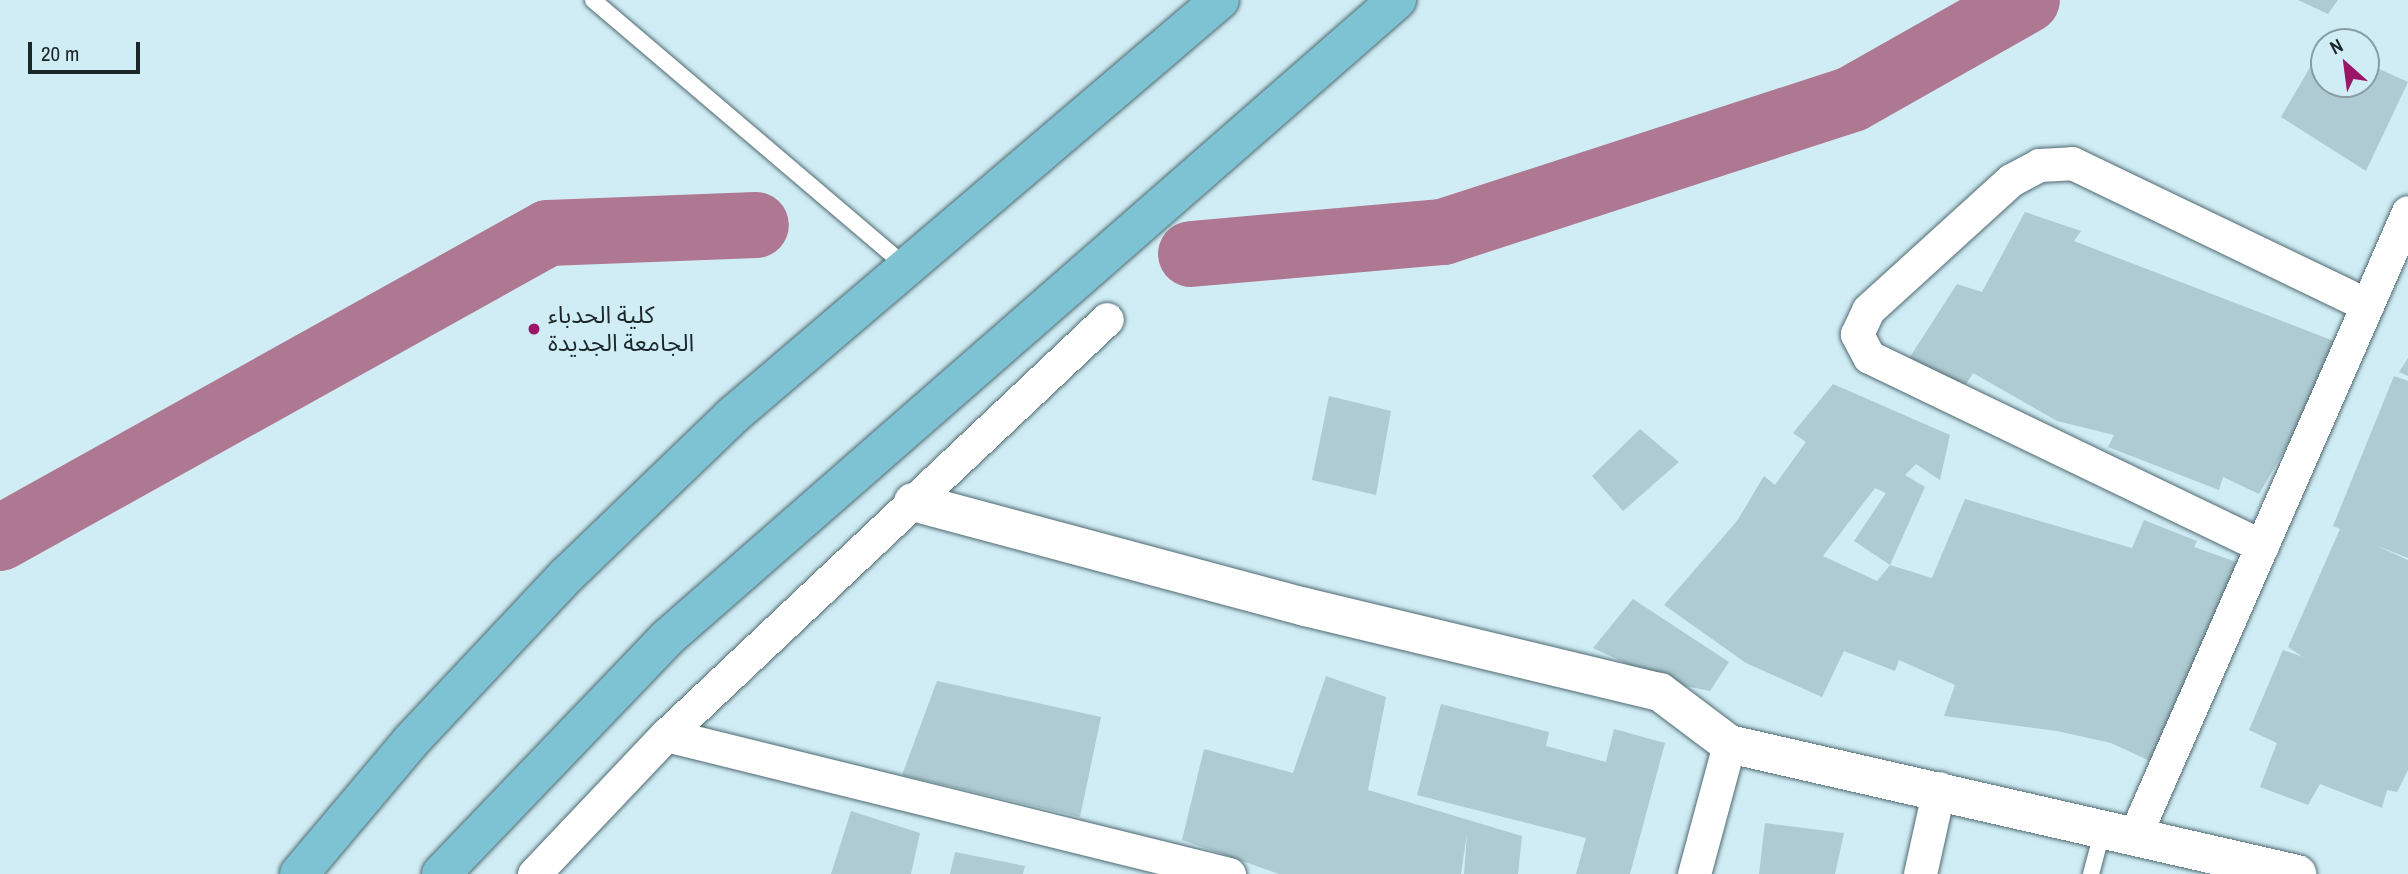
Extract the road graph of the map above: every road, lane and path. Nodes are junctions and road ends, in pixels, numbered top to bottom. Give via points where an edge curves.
1 (593, 0) edge
2 (1220, 0) edge
3 (1397, 0) edge
4 (2408, 212) edge
5 (906, 266) junction
6 (2367, 305) junction
7 (1107, 319) dead end
8 (913, 502) junction
9 (2262, 546) junction
10 (666, 735) junction
11 (1729, 744) junction
12 (1939, 788) junction
13 (2119, 831) junction
14 (299, 874) edge
15 (441, 874) edge
16 (534, 874) edge
17 (1229, 874) edge
18 (1694, 874) edge
19 (1920, 874) edge
20 (2091, 874) edge
21 (2297, 874) edge

1 - 5 lane
2 - 5 main road
3 - 15 main road via 666,639
4 - 6 street
5 - 14 main road via 732,416 567,575 410,742
6 - 9 street
6 - 9 street via 2072,163 2039,165 2011,180 1868,310 1857,334 1869,357
7 - 8 street
8 - 10 street
8 - 11 street via 1660,692
9 - 13 street
10 - 16 street
10 - 17 street
11 - 12 street
11 - 18 street
12 - 13 street
12 - 19 street
13 - 20 lane
13 - 21 street

